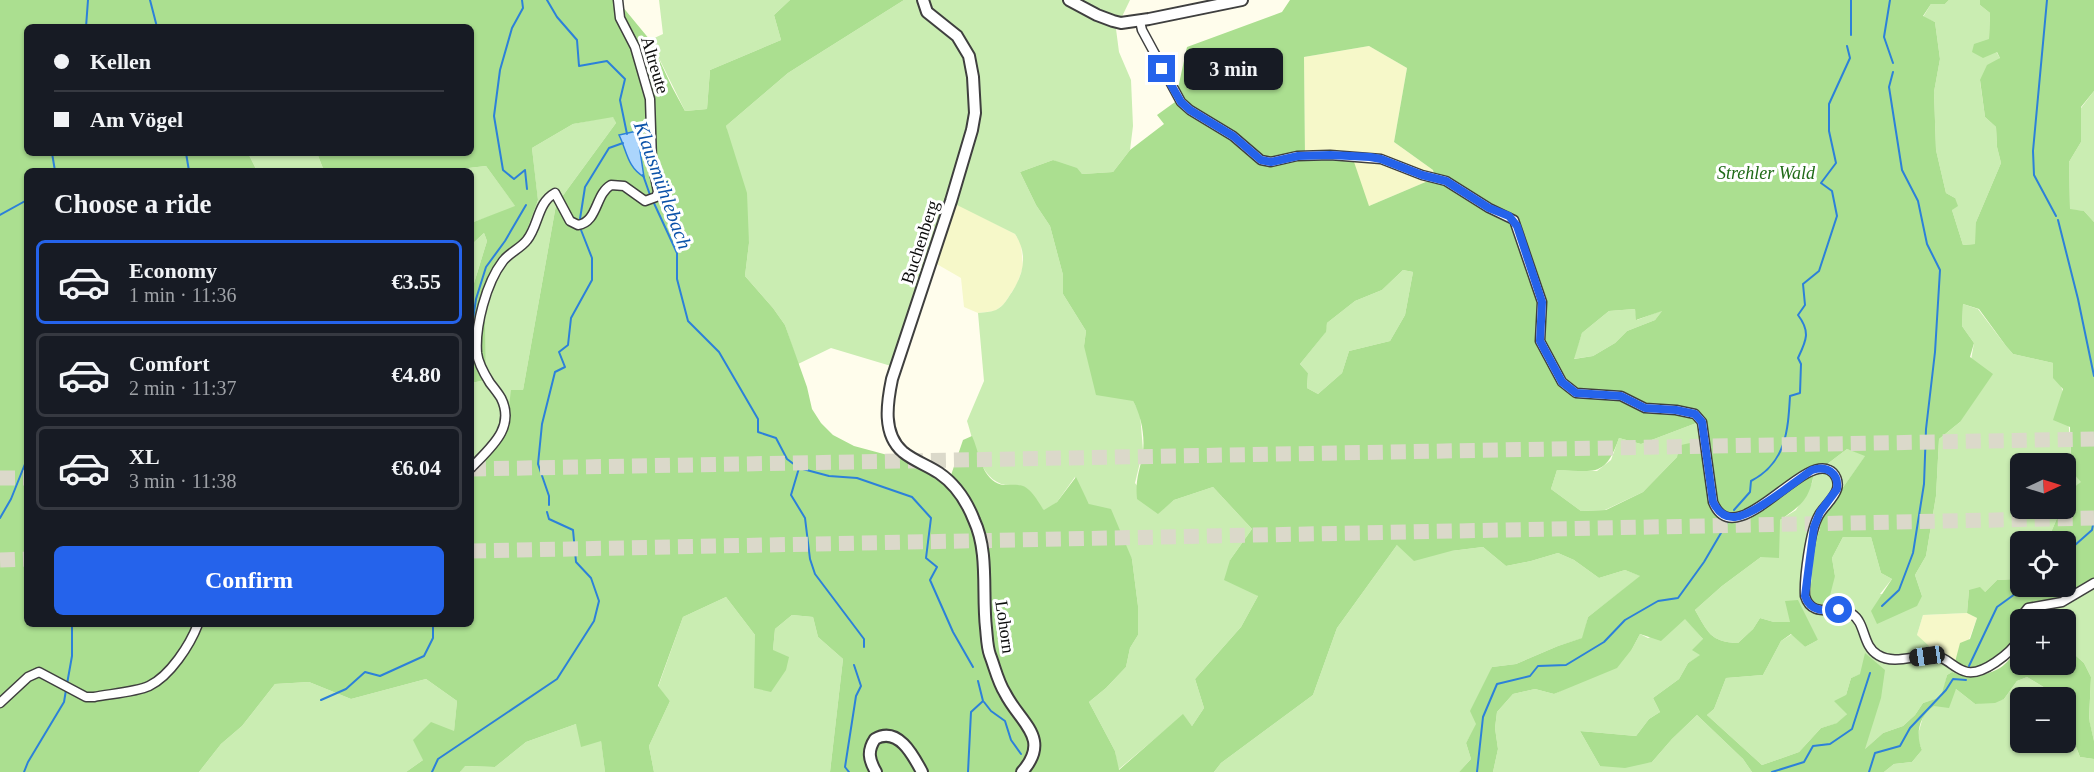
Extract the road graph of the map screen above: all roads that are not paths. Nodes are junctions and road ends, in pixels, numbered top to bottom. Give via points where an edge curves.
1 (618, 0) edge
2 (923, 0) edge
3 (1069, 0) edge
4 (1242, 0) edge
5 (1140, 21) junction
6 (474, 465) edge
7 (949, 481) joint
8 (2094, 583) edge
9 (2028, 609) edge
10 (197, 627) edge
11 (2010, 649) edge
12 (0, 703) edge
13 (876, 772) edge
14 (922, 772) edge
15 (1022, 772) edge

1 - 6 street, Altreute via 620,18 634,47 650,99 652,160 658,192 652,199 641,199 624,186 610,185 601,192 587,222 578,225 570,221 555,194 540,210 527,240 503,261 491,283 477,338 477,356 505,411 502,435
2 - 7 street, Buchenberg via 927,12 957,36 969,56 974,120 892,380 887,413 899,448
3 - 5 street via 1113,21
4 - 5 street
5 - 11 street via 1181,102 1233,136 1258,158 1268,162 1330,155 1381,159 1446,181 1509,216 1517,226 1542,302 1540,341 1562,382 1576,393 1621,396 1645,408 1695,414 1702,422 1713,502 1725,515 1735,517 1750,512 1812,470 1830,470 1837,478 1837,489 1814,527 1805,596 1816,609 1845,611 1855,617 1877,655 1896,659 1935,656 1966,672 1976,672
7 - 15 street, Lohorn via 971,512 980,535 988,650 1004,693 1034,741 1033,758
8 - 9 street via 2062,602
10 - 12 street via 177,660 150,685 86,697 45,674 35,673
13 - 14 street via 869,751 875,739 885,735 896,738 910,750

